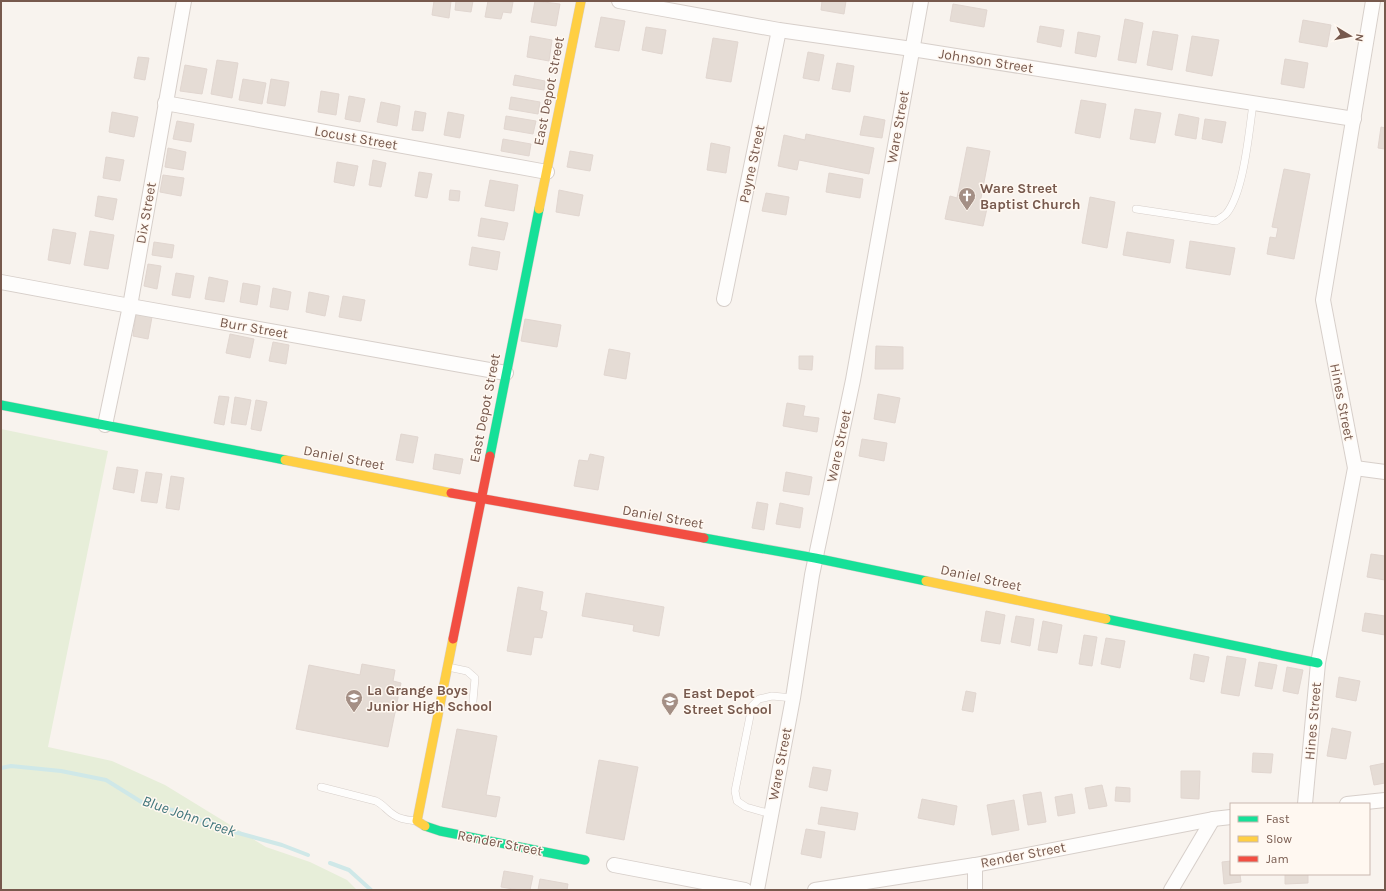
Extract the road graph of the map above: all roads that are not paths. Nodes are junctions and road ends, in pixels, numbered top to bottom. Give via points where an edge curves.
1 (184, 1) edge
2 (581, 1) edge
3 (619, 1) edge
4 (921, 1) edge
5 (1373, 1) edge
6 (779, 30) junction
7 (912, 49) junction
8 (165, 103) junction
9 (1253, 104) junction
10 (1354, 120) junction
11 (547, 172) junction
12 (1136, 209) dead end
13 (1, 282) edge
14 (724, 298) dead end
15 (130, 306) junction
16 (506, 373) junction
17 (1, 405) edge
18 (105, 425) junction
19 (1355, 468) junction
20 (1385, 472) edge
21 (482, 499) junction
22 (815, 558) junction
23 (1318, 662) junction
24 (448, 667) junction
25 (793, 698) junction
26 (473, 701) dead end
27 (321, 787) dead end
28 (1385, 800) edge
29 (1305, 803) edge
30 (1356, 803) edge
31 (771, 814) junction
32 (1230, 817) edge
33 (1213, 819) junction
34 (417, 821) junction
35 (585, 860) dead end
36 (614, 865) dead end
37 (975, 865) junction
38 (745, 890) edge
39 (757, 890) edge
40 (815, 890) edge
41 (975, 890) edge
42 (1171, 890) edge

1 - 8 street, Dix Street
2 - 11 street, East Depot Street
3 - 6 street, Johnson Street
4 - 7 street, Ware Street
5 - 10 street, Hines Street
6 - 7 street, Johnson Street
6 - 14 street, Payne Street
7 - 9 street, Johnson Street
7 - 22 street, Ware Street via 853,380
8 - 11 street, Locust Street
8 - 15 street, Dix Street
9 - 10 street, Johnson Street
9 - 12 lane via 1243,170 1234,199 1226,214 1216,221
10 - 19 street, Hines Street via 1323,300
11 - 16 street, East Depot Street
13 - 15 street, Burr Street
15 - 16 street, Burr Street
15 - 18 street, Dix Street
16 - 21 street, East Depot Street
17 - 18 street, Daniel Street
18 - 21 street, Daniel Street
19 - 20 street
19 - 23 street, Hines Street
21 - 22 street, Daniel Street
21 - 24 street, East Depot Street
22 - 23 street, Daniel Street
22 - 25 street, Ware Street
23 - 29 street, Hines Street
24 - 26 lane via 467,671 475,678
24 - 34 street, East Depot Street
25 - 31 street, Ware Street
25 - 31 lane via 772,696 759,699 752,706 734,791 737,800 746,807
27 - 34 lane via 376,801 393,815
28 - 30 street
31 - 39 street, Ware Street
32 - 33 street, Render Street
33 - 37 street, Render Street
33 - 42 street
34 - 35 street, Render Street via 440,831
36 - 38 street
37 - 40 street, Render Street
37 - 41 street

